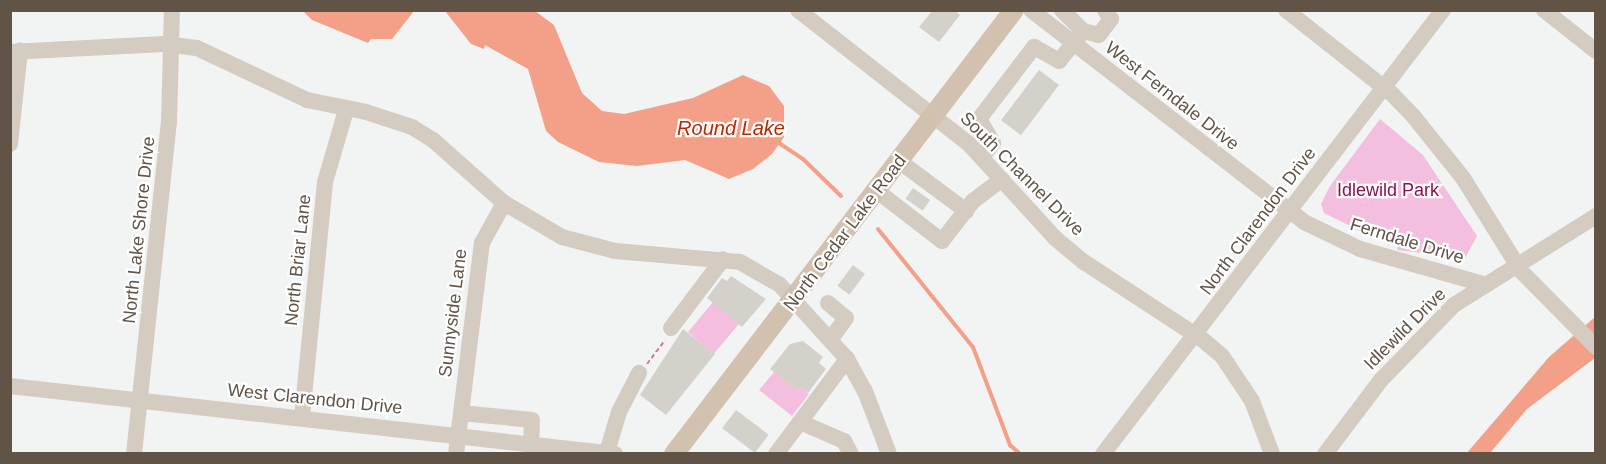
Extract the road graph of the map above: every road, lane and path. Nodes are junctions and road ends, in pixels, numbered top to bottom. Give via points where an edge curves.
1 (172, 10) edge
2 (798, 10) edge
3 (1014, 10) edge
4 (1031, 10) edge
5 (1062, 10) edge
6 (1105, 10) edge
7 (1286, 10) edge
8 (1443, 10) edge
9 (1544, 10) edge
10 (1078, 37) junction
11 (172, 45) junction
12 (1596, 51) edge
13 (15, 52) edge
14 (1384, 88) junction
15 (345, 110) junction
16 (934, 116) junction
17 (10, 144) edge
18 (982, 157) junction
19 (900, 161) junction
20 (1002, 179) junction
21 (877, 191) junction
22 (504, 203) junction
23 (966, 211) junction
24 (1290, 212) junction
25 (1596, 216) edge
26 (723, 259) junction
27 (1516, 263) junction
28 (1483, 284) junction
29 (795, 299) junction
30 (828, 303) dead end
31 (671, 328) joint
32 (1196, 335) junction
33 (831, 339) junction
34 (1596, 348) edge
35 (847, 359) junction
36 (639, 373) joint
37 (10, 386) edge
38 (141, 400) junction
39 (461, 413) junction
40 (302, 417) junction
41 (800, 422) junction
42 (459, 435) junction
43 (510, 447) edge
44 (542, 447) edge
45 (134, 453) edge
46 (456, 453) edge
47 (611, 453) edge
48 (674, 453) edge
49 (776, 453) edge
50 (851, 453) edge
51 (889, 453) edge
52 (1103, 453) edge
53 (1272, 453) edge
54 (1325, 453) edge

1 - 11 street, North Lake Shore Drive
2 - 16 street, South Channel Drive
3 - 16 main road, North Cedar Lake Road
4 - 10 street, West Ferndale Drive
5 - 10 street
6 - 10 street via 1111,19 1099,35
7 - 14 street
8 - 14 street, North Clarendon Drive
9 - 12 street
10 - 18 street via 1059,61 1034,47 979,119 993,142
10 - 24 street, West Ferndale Drive
11 - 13 street
11 - 15 street via 198,48 307,100
11 - 38 street, North Lake Shore Drive via 168,134
13 - 17 street
14 - 24 street, North Clarendon Drive
14 - 27 street via 1451,162
15 - 22 street via 412,127 433,140
15 - 40 street, North Briar Lane via 325,182
16 - 18 street, South Channel Drive
16 - 19 main road, North Cedar Lake Road
18 - 20 street, South Channel Drive
19 - 21 main road, North Cedar Lake Road
19 - 23 street
20 - 23 street
20 - 32 street, South Channel Drive via 1055,238 1084,262
21 - 23 street via 942,241
21 - 29 main road, North Cedar Lake Road
22 - 26 street via 529,221 589,246
22 - 39 street, Sunnyside Lane via 482,243
24 - 28 street, Ferndale Drive via 1328,236 1360,249
24 - 32 street, North Clarendon Drive
25 - 27 street, Idlewild Drive
26 - 29 street via 762,273
26 - 31 street
27 - 28 street, Idlewild Drive
27 - 34 street
28 - 54 street, Idlewild Drive via 1413,344
29 - 33 street
29 - 48 main road, North Cedar Lake Road
30 - 33 street via 846,318
31 - 36 path
32 - 52 street, North Clarendon Drive
32 - 53 street, South Channel Drive via 1237,373
33 - 35 street
35 - 41 street
35 - 51 street via 865,391
36 - 47 street via 619,412
37 - 38 street, West Clarendon Drive
38 - 40 street, West Clarendon Drive
38 - 45 street, North Lake Shore Drive
39 - 42 street, Sunnyside Lane
39 - 44 street via 532,420
40 - 42 street, West Clarendon Drive
41 - 49 street
41 - 50 street via 844,441
42 - 43 street, West Clarendon Drive
42 - 46 street, Sunnyside Lane
43 - 44 street, West Clarendon Drive
44 - 47 street, West Clarendon Drive

